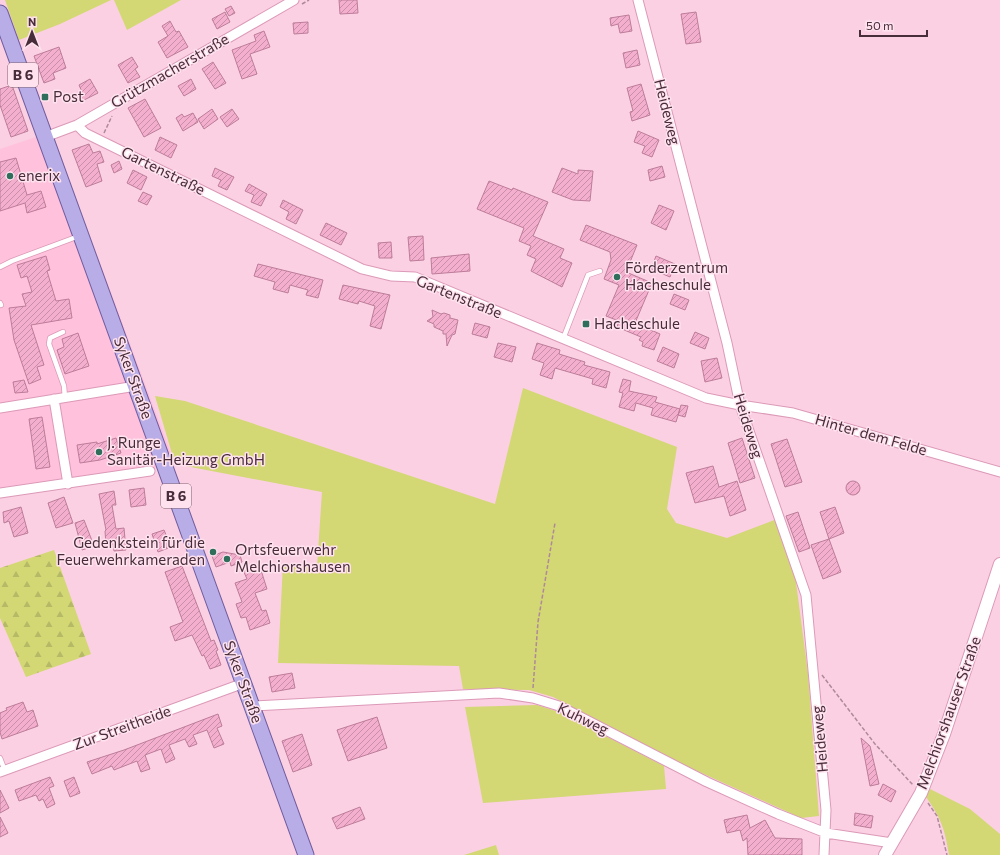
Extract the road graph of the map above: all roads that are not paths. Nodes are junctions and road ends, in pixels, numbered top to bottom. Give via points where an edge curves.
1 (294, 0) edge
2 (638, 0) edge
3 (0, 13) edge
4 (77, 125) junction
5 (45, 137) junction
6 (81, 236) junction
7 (0, 267) edge
8 (600, 271) dead end
9 (63, 332) dead end
10 (563, 339) junction
11 (136, 386) junction
12 (65, 398) junction
13 (54, 400) junction
14 (740, 405) junction
15 (0, 408) edge
16 (150, 471) dead end
17 (1000, 472) edge
18 (68, 484) junction
19 (0, 493) edge
20 (1000, 564) edge
21 (244, 684) junction
22 (252, 706) junction
23 (0, 758) edge
24 (2, 771) edge
25 (826, 833) junction
26 (892, 843) junction
27 (306, 855) edge
28 (824, 855) edge
29 (885, 855) edge

1 - 4 street, Grützmacherstraße
2 - 14 street, Heideweg via 727,343
3 - 5 main road, Syker Straße / B 6
4 - 5 street, Grützmacherstraße
4 - 10 street, Gartenstraße via 85,133 362,269 391,276 415,277
5 - 6 main road, Syker Straße / B 6
6 - 7 lane via 12,260
6 - 11 main road, Syker Straße / B 6
8 - 10 lane via 588,275
9 - 12 lane via 50,338 49,344 64,386
10 - 14 street, Gartenstraße via 706,398
11 - 12 street
11 - 21 main road, Syker Straße / B 6
12 - 13 street
13 - 15 street
13 - 18 street
14 - 17 street, Hinter dem Felde via 793,413
14 - 25 street, Heideweg via 806,596
16 - 18 street
18 - 19 street
20 - 26 street, Melchiorshauser Straße via 944,734 921,793
21 - 22 main road, Syker Straße / B 6
21 - 24 street, Zur Streitheide
22 - 25 street, Kuhweg via 499,693 533,698 559,706 707,782
22 - 27 main road, Syker Straße / B 6
23 - 24 lane
25 - 26 street, Kuhweg
25 - 28 street, Heideweg
26 - 29 street, Melchiorshauser Straße

